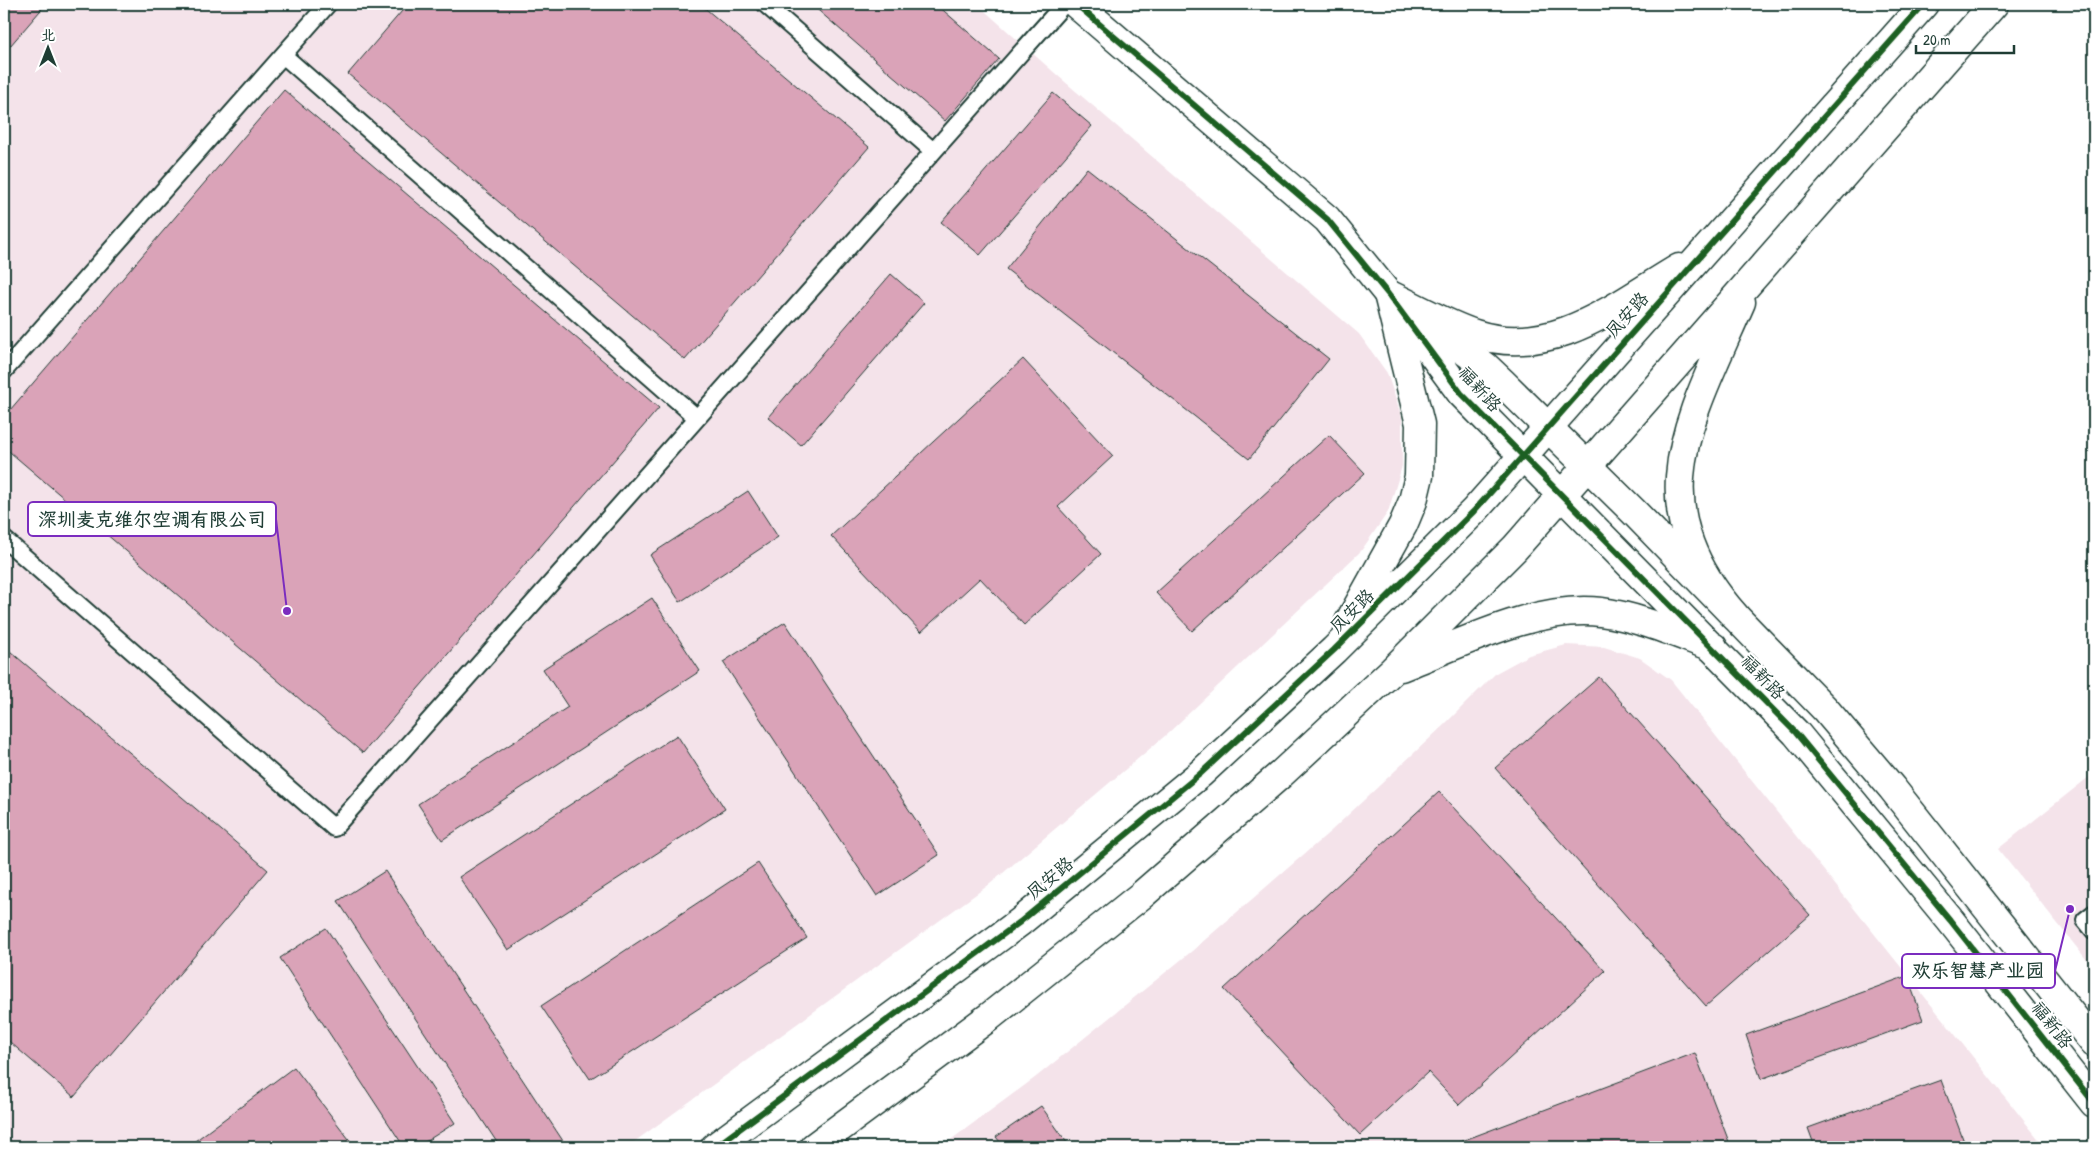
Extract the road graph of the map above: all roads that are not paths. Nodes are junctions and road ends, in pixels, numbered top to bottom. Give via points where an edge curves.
1 (328, 4) edge
2 (765, 4) edge
3 (1064, 4) edge
4 (1076, 4) edge
5 (1924, 4) edge
6 (1994, 4) edge
7 (283, 56) junction
8 (933, 151) junction
9 (1701, 254) junction
10 (1750, 280) junction
11 (1388, 294) junction
12 (4, 371) edge
13 (697, 418) junction
14 (1548, 428) junction
15 (1523, 456) junction
16 (1586, 466) junction
17 (1561, 495) junction
18 (4, 538) edge
19 (1735, 616) junction
20 (1713, 647) junction
21 (1334, 650) junction
22 (1393, 670) junction
23 (2094, 913) edge
24 (2094, 931) edge
25 (2094, 1043) edge
26 (2094, 1103) edge
27 (715, 1147) edge
28 (814, 1147) edge

1 - 7 lane
2 - 8 lane
3 - 8 lane
4 - 11 street via 1327,219
5 - 9 street, 凤安路
6 - 10 street
7 - 12 lane
7 - 13 lane
8 - 13 lane
9 - 11 street via 1579,327 1537,339 1494,339 1474,333
9 - 14 street, 凤安路
10 - 16 street
10 - 19 street via 1692,416 1679,472 1683,519 1692,552 1703,575
11 - 14 street, 福新路 via 1485,366
11 - 15 street, 福新路 via 1461,394
11 - 21 street via 1420,424 1419,476 1403,525
13 - 18 lane via 334,828
14 - 15 street, 凤安路
14 - 16 street, 福新路
15 - 17 street, 福新路
15 - 21 street, 凤安路 via 1474,511
16 - 17 street
16 - 19 street, 福新路
17 - 20 street, 福新路
17 - 22 street via 1515,548
19 - 25 street, 福新路 via 1825,709 1892,788
20 - 22 street via 1628,617 1572,611 1516,623
20 - 26 street, 福新路 via 1796,732
21 - 27 street, 凤安路 via 1200,774 1020,922
22 - 28 street via 1280,775 1143,894 989,1017
23 - 24 lane via 2085,920

